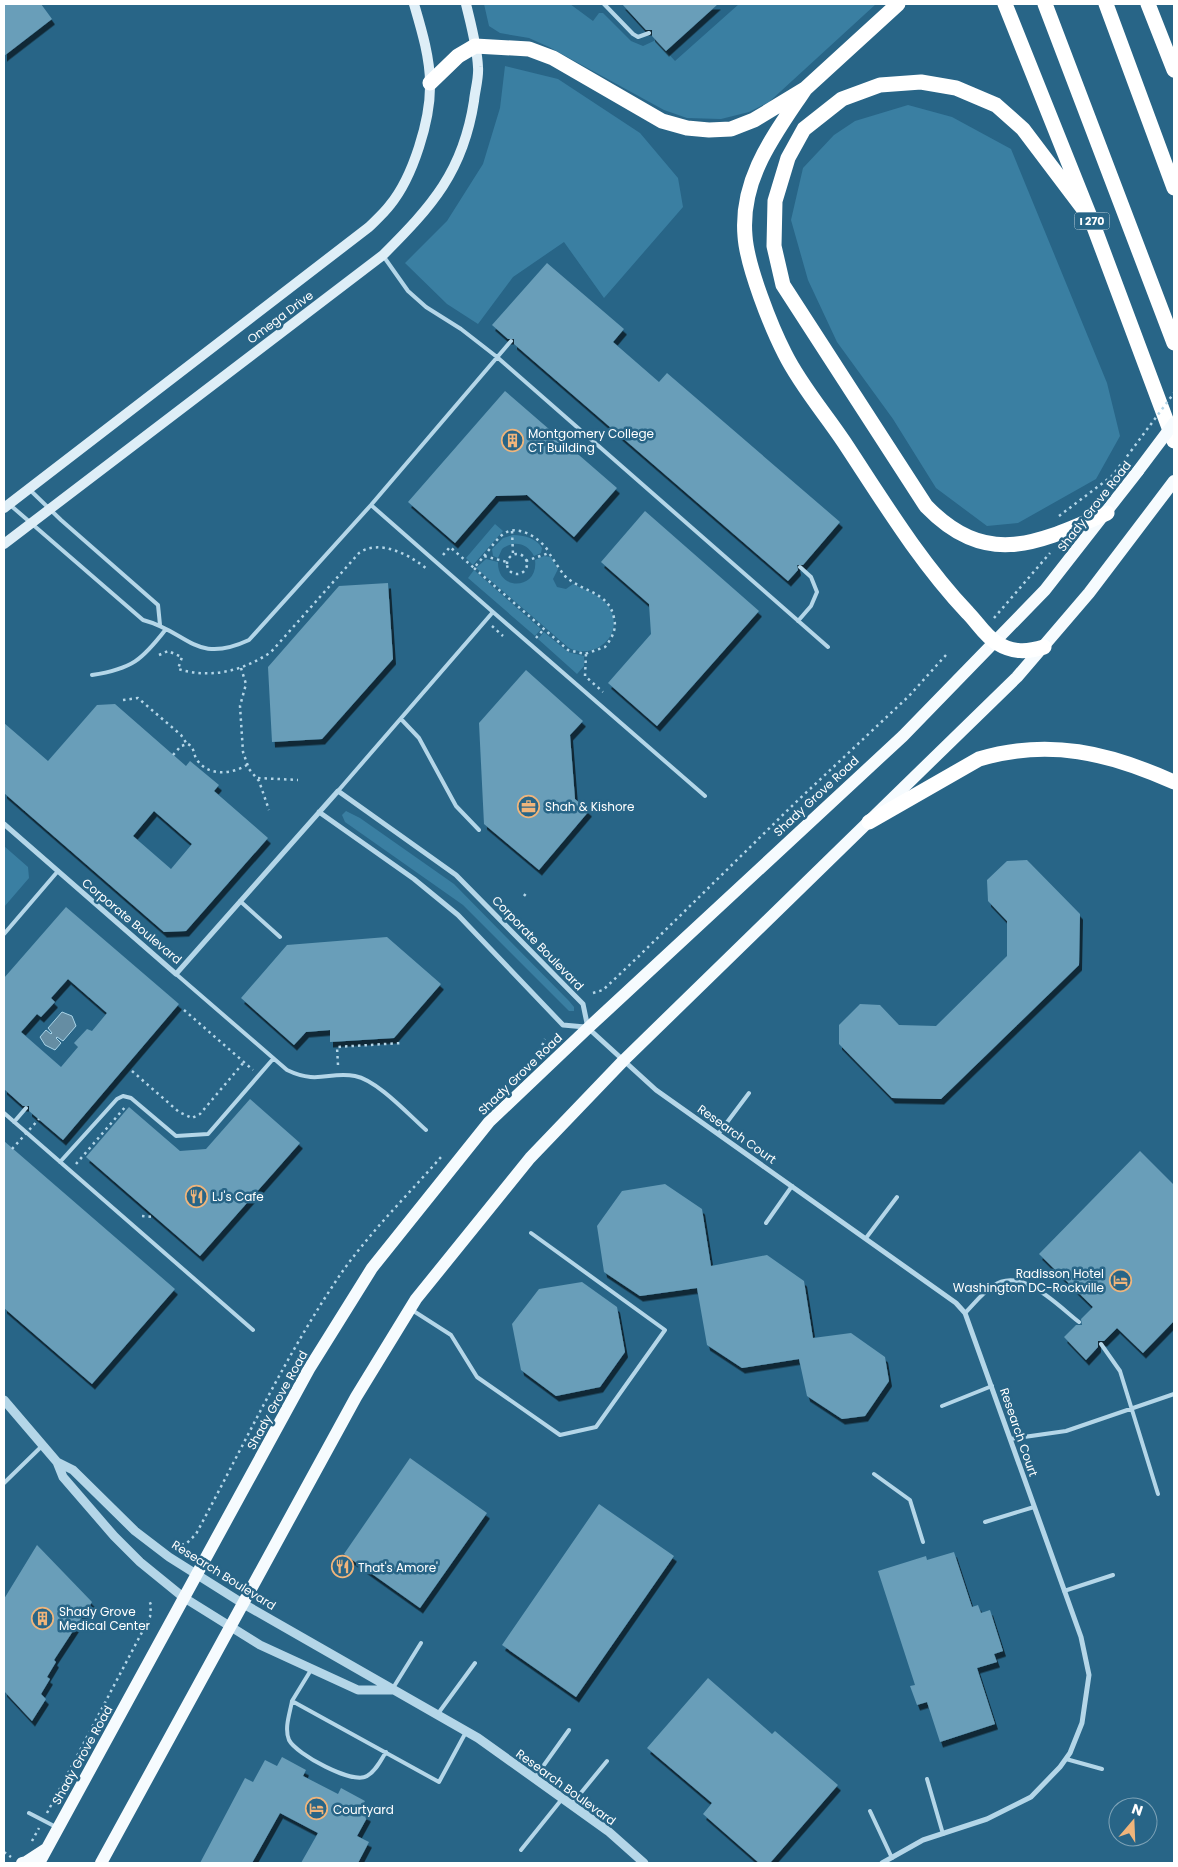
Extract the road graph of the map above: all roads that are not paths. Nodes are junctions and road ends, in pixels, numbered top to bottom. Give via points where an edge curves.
1 (414, 4) edge
2 (466, 4) edge
3 (604, 4) edge
4 (898, 4) edge
5 (1005, 4) edge
6 (1045, 4) edge
7 (1106, 4) edge
8 (1148, 4) edge
9 (649, 33) dead end
10 (475, 46) junction
11 (1174, 70) edge
12 (430, 83) junction
13 (806, 89) junction
14 (1174, 188) edge
15 (1091, 219) junction
16 (383, 255) junction
17 (511, 341) dead end
18 (1174, 343) edge
19 (497, 357) junction
20 (1174, 422) edge
21 (1174, 441) edge
22 (1174, 481) edge
23 (29, 489) junction
24 (371, 505) junction
25 (6, 506) edge
26 (49, 509) junction
27 (1107, 513) junction
28 (30, 523) junction
29 (4, 544) edge
30 (800, 567) dead end
31 (493, 612) junction
32 (798, 621) junction
33 (160, 625) junction
34 (166, 629) junction
35 (995, 643) junction
36 (828, 647) dead end
37 (1044, 647) junction
38 (92, 675) dead end
39 (401, 719) junction
40 (1174, 782) edge
41 (338, 791) junction
42 (705, 796) dead end
43 (319, 812) junction
44 (869, 822) junction
45 (4, 824) edge
46 (479, 830) dead end
47 (58, 871) junction
48 (240, 901) junction
49 (4, 934) edge
50 (280, 937) dead end
51 (176, 974) junction
52 (588, 1028) junction
53 (273, 1059) junction
54 (623, 1061) junction
55 (749, 1093) dead end
56 (26, 1108) dead end
57 (4, 1113) edge
58 (14, 1122) junction
59 (426, 1130) dead end
60 (719, 1133) junction
61 (60, 1162) junction
62 (792, 1186) junction
63 (897, 1197) dead end
64 (766, 1223) dead end
65 (531, 1233) dead end
66 (866, 1238) junction
67 (410, 1308) junction
68 (964, 1313) junction
69 (1079, 1322) dead end
70 (253, 1330) dead end
71 (1101, 1344) dead end
72 (992, 1386) junction
73 (1174, 1394) edge
74 (4, 1400) edge
75 (942, 1406) dead end
76 (1132, 1408) junction
77 (1010, 1439) junction
78 (42, 1446) junction
79 (57, 1462) junction
80 (874, 1474) dead end
81 (4, 1483) edge
82 (1158, 1494) dead end
83 (1034, 1507) junction
84 (985, 1522) dead end
85 (923, 1542) dead end
86 (196, 1575) junction
87 (1113, 1575) dead end
88 (1064, 1591) junction
89 (183, 1598) junction
90 (242, 1603) junction
91 (229, 1625) junction
92 (421, 1643) dead end
93 (475, 1663) dead end
94 (312, 1668) junction
95 (392, 1690) junction
96 (292, 1701) junction
97 (437, 1715) junction
98 (569, 1730) dead end
99 (466, 1732) junction
100 (386, 1752) junction
101 (1066, 1759) junction
102 (607, 1761) dead end
103 (1102, 1770) dead end
104 (534, 1778) junction
105 (927, 1779) dead end
106 (562, 1799) junction
107 (571, 1805) junction
108 (870, 1811) dead end
109 (29, 1813) dead end
110 (58, 1828) junction
111 (943, 1834) junction
112 (48, 1847) junction
113 (521, 1850) dead end
114 (892, 1858) junction
115 (16, 1859) edge
116 (40, 1863) edge
117 (101, 1863) edge
118 (644, 1863) edge
119 (882, 1863) edge

1 - 12 main road, Omega Drive
2 - 10 main road, Omega Drive
3 - 9 lane via 633,34 638,37
4 - 13 highway
5 - 15 highway, I 270
6 - 18 highway, I 270
7 - 14 highway
8 - 11 highway
10 - 12 highway via 458,56
10 - 13 highway via 529,49 553,58 662,120 687,128 731,128 754,120
10 - 16 main road, Omega Drive via 479,70 462,153 435,199
12 - 23 main road, Omega Drive via 423,130 406,181 390,206 369,227
13 - 35 highway via 765,148 754,173 746,209 745,236 753,274 784,353 806,392 941,584
15 - 21 highway, I 270
15 - 27 highway via 1023,129 996,105 956,88 921,82 880,85 842,99 804,129 788,158 775,201 774,246 783,285 926,506 943,524 968,537 1006,546 1050,538
16 - 19 lane via 408,291
16 - 26 main road, Omega Drive
17 - 19 lane
19 - 24 lane
19 - 32 lane
20 - 27 main road, Shady Grove Road, bridge
22 - 37 main road
23 - 25 main road, Omega Drive
23 - 26 lane
24 - 31 lane
24 - 34 lane via 249,640 232,648 213,650 198,648
25 - 28 lane
26 - 28 main road, Omega Drive
26 - 33 lane via 158,605
27 - 35 main road, Shady Grove Road via 1044,590
28 - 29 main road, Omega Drive
28 - 33 lane via 143,620
30 - 32 lane via 811,577 816,592 811,606
31 - 39 lane
31 - 42 lane
32 - 36 lane
33 - 34 lane
34 - 38 lane via 135,663
35 - 37 highway via 1014,651
35 - 52 main road, Shady Grove Road via 903,736
37 - 44 main road via 1017,678
39 - 41 lane
39 - 46 lane via 419,738 456,806
40 - 44 highway via 1134,764 1075,750 1029,748 979,759
41 - 43 street, Corporate Boulevard
41 - 52 street, Corporate Boulevard via 456,875 482,899 583,1004
43 - 48 street, Corporate Boulevard
43 - 52 street via 414,879 458,915 563,1025
44 - 54 main road
45 - 47 street, Corporate Boulevard
47 - 49 lane
47 - 51 street, Corporate Boulevard
48 - 50 lane
48 - 51 street, Corporate Boulevard
51 - 53 lane
52 - 54 street
52 - 86 main road, Shady Grove Road via 490,1122 372,1268 309,1370
53 - 59 lane via 301,1077 354,1076 367,1080
53 - 61 lane via 206,1134 176,1136 132,1099 123,1096 116,1099
54 - 60 street, Research Court via 656,1090
54 - 67 main road via 530,1158
55 - 60 lane
56 - 58 lane
57 - 58 lane
58 - 61 lane
60 - 62 street, Research Court
61 - 70 lane
62 - 64 lane
62 - 66 street, Research Court
63 - 66 lane
65 - 67 lane via 666,1330 596,1427 560,1435 476,1377 451,1335
66 - 68 street, Research Court via 956,1303
67 - 90 main road via 356,1396
68 - 69 lane via 994,1285 1010,1280 1041,1292
68 - 72 street, Research Court
71 - 76 lane via 1120,1371
72 - 75 lane
72 - 77 street, Research Court
73 - 76 lane
74 - 78 street, Research Boulevard
76 - 77 lane via 1066,1431
76 - 82 lane
77 - 83 street, Research Court
78 - 79 street, Research Boulevard
78 - 81 lane
79 - 86 street, Research Boulevard via 73,1470 135,1531
79 - 89 street, Research Boulevard via 63,1477 114,1536
80 - 85 lane via 910,1500
83 - 84 lane
83 - 88 street, Research Court
86 - 89 main road, Shady Grove Road
86 - 90 street, Research Boulevard
87 - 88 lane
88 - 101 street, Research Court via 1081,1637 1089,1675 1082,1723
89 - 91 street, Research Boulevard
89 - 110 main road, Shady Grove Road
90 - 91 main road
90 - 95 street, Research Boulevard
91 - 94 street, Research Boulevard via 260,1645
91 - 117 main road
92 - 95 lane
93 - 97 lane
94 - 95 street, Research Boulevard via 358,1690
94 - 96 lane
95 - 97 street, Research Boulevard
96 - 100 lane
96 - 100 lane via 287,1729 296,1750 348,1777 357,1778 367,1777
97 - 99 street, Research Boulevard
98 - 104 lane
99 - 100 lane via 439,1782
99 - 104 street, Research Boulevard
101 - 103 lane
101 - 111 street, Research Court via 1031,1797 987,1819
102 - 107 lane
104 - 106 street, Research Boulevard
105 - 111 lane
106 - 107 street, Research Boulevard
106 - 113 lane
107 - 118 street, Research Boulevard via 608,1831
108 - 114 lane
109 - 110 lane
110 - 112 main road, Shady Grove Road
111 - 114 street, Research Court via 923,1840
112 - 115 main road via 26,1862
112 - 116 main road, Shady Grove Road
114 - 119 street, Research Court

